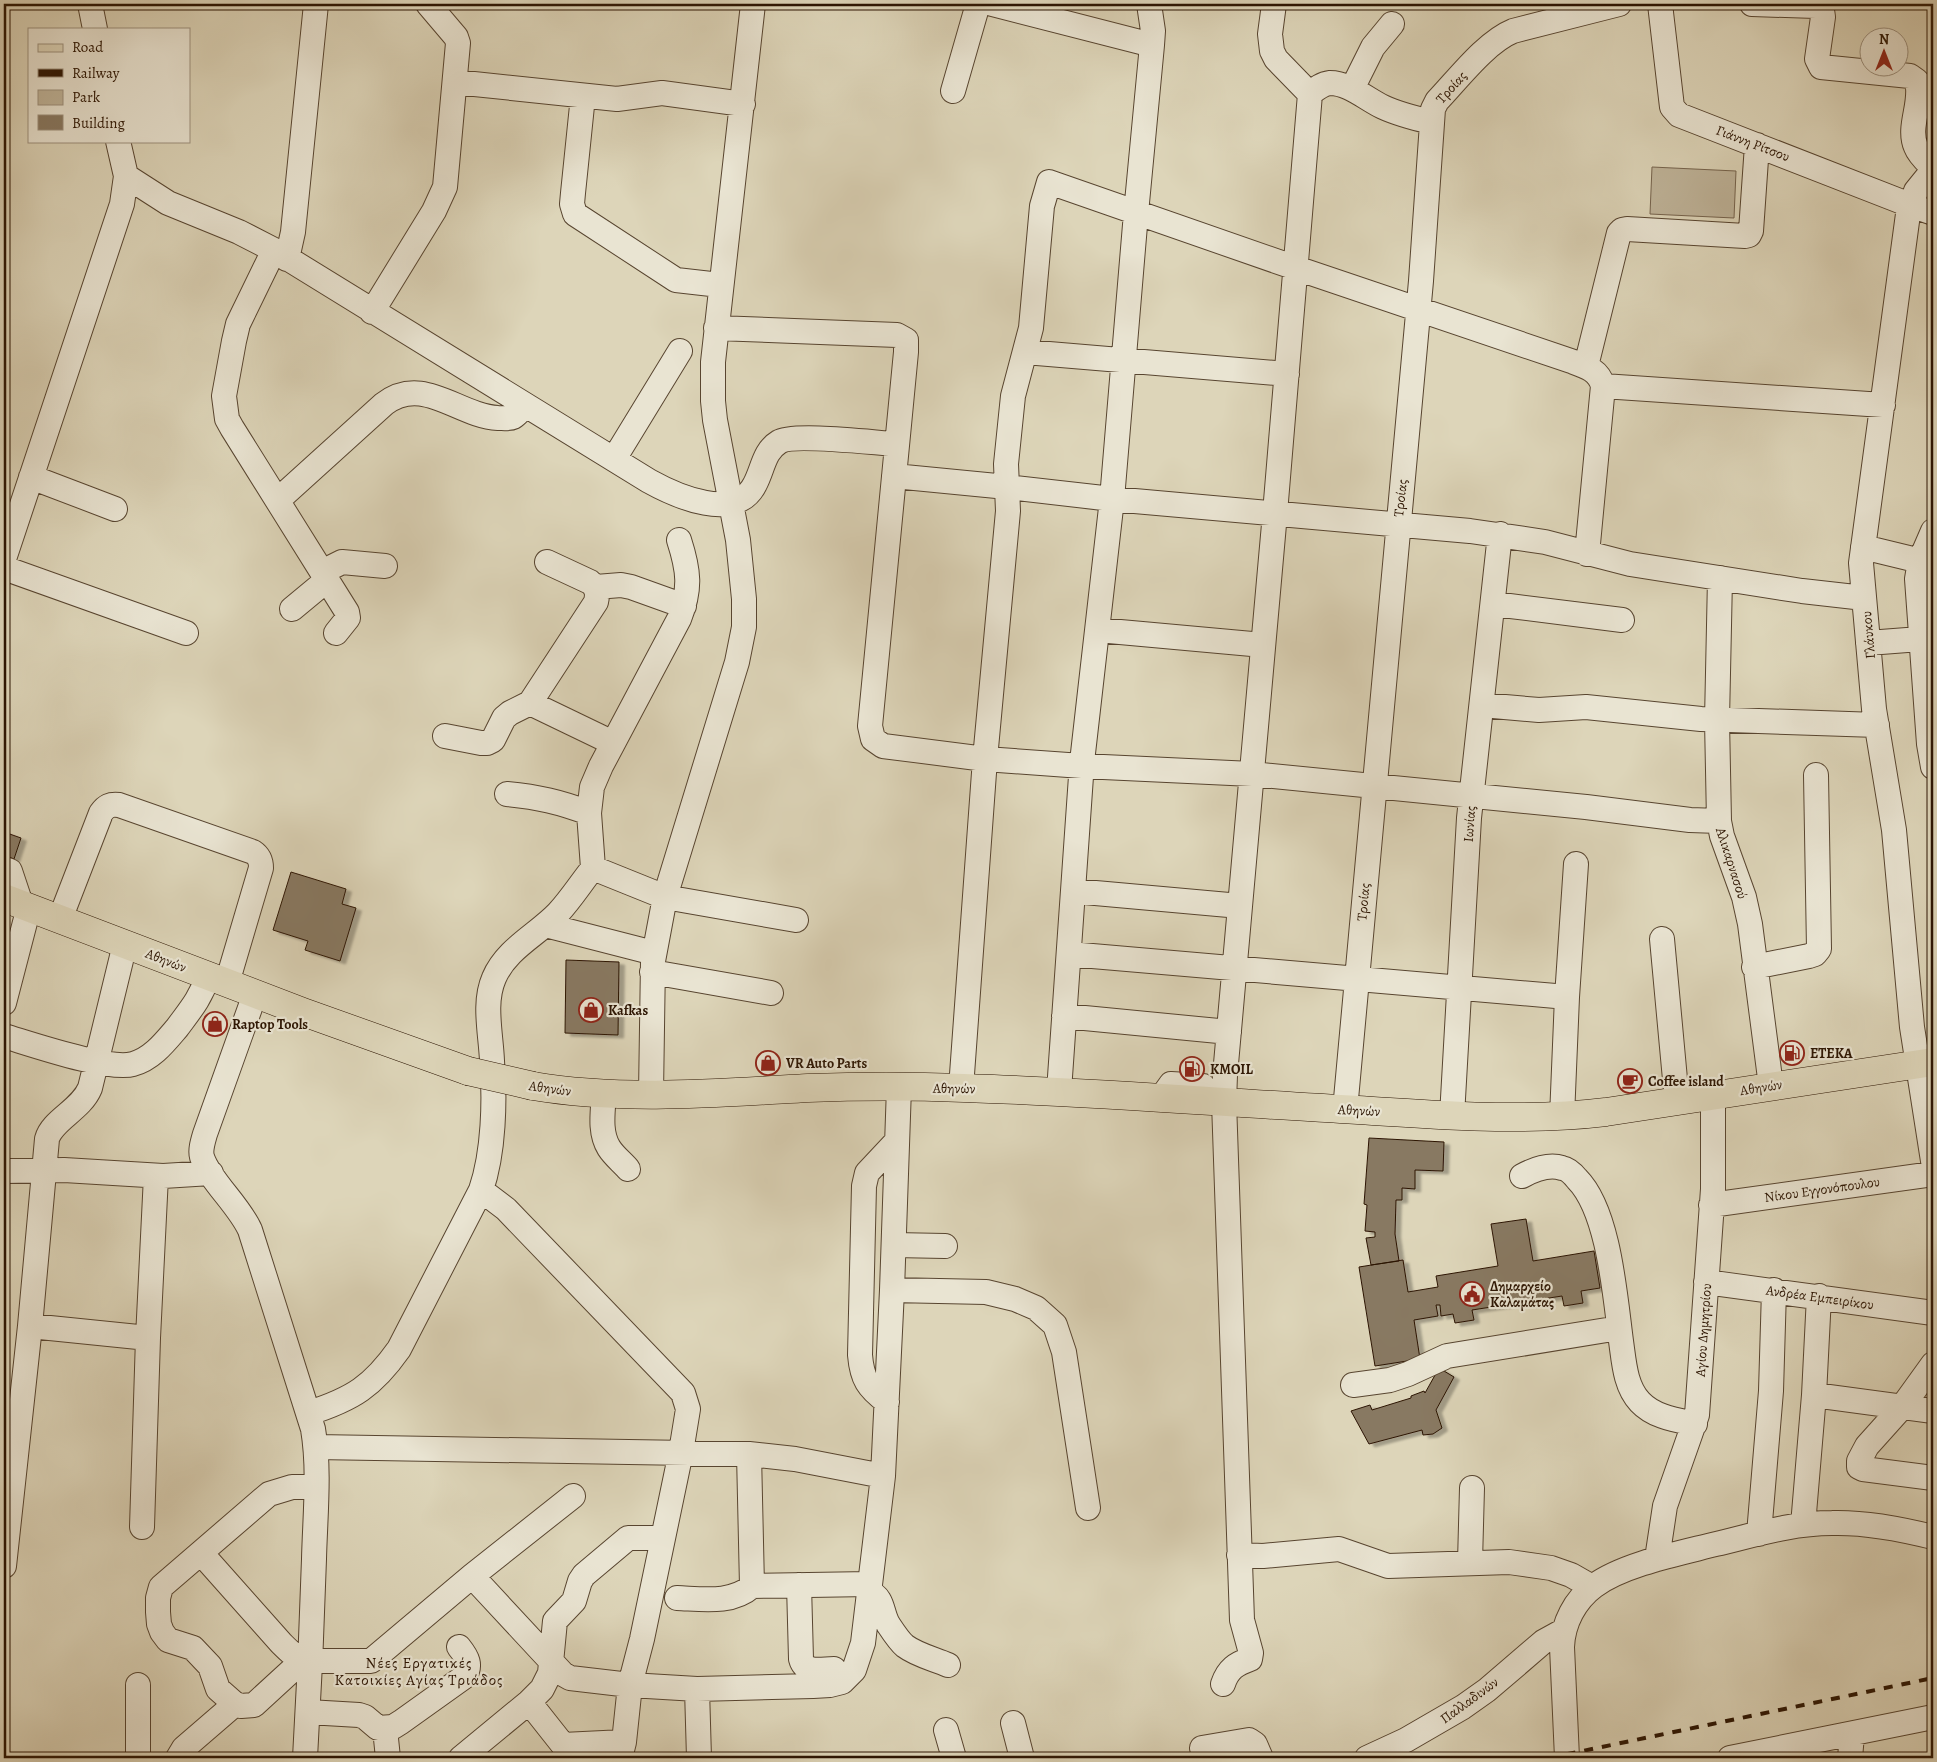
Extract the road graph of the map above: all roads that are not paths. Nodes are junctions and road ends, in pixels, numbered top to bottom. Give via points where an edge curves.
1 (90, 4) edge
2 (316, 4) edge
3 (428, 4) edge
4 (753, 4) edge
5 (978, 4) edge
6 (992, 4) edge
7 (1149, 4) edge
8 (1274, 4) edge
9 (1619, 4) edge
10 (1660, 4) edge
11 (1752, 4) edge
12 (1392, 24) dead end
13 (95, 28) edge
14 (1152, 45) junction
15 (1925, 78) edge
16 (455, 82) junction
17 (1352, 90) junction
18 (953, 91) dead end
19 (1310, 94) junction
20 (583, 96) junction
21 (743, 104) junction
22 (1431, 122) junction
23 (118, 142) edge
24 (1757, 145) junction
25 (1933, 169) edge
26 (126, 176) junction
27 (1910, 206) junction
28 (1136, 213) junction
29 (1933, 213) edge
30 (280, 254) junction
31 (1296, 268) junction
32 (720, 286) junction
33 (1418, 308) junction
34 (372, 312) junction
35 (716, 328) junction
36 (680, 352) dead end
37 (1025, 352) junction
38 (1124, 361) junction
39 (1586, 366) junction
40 (1287, 374) junction
41 (1603, 386) junction
42 (1883, 405) junction
43 (525, 406) junction
44 (897, 444) junction
45 (614, 459) junction
46 (894, 476) junction
47 (31, 478) junction
48 (1007, 487) junction
49 (1112, 499) junction
50 (278, 500) junction
51 (732, 504) junction
52 (116, 509) dead end
53 (1275, 513) junction
54 (1397, 524) junction
55 (1933, 531) edge
56 (1500, 534) junction
57 (678, 540) dead end
58 (1862, 547) junction
59 (1587, 554) junction
60 (4, 559) edge
61 (547, 562) dead end
62 (1926, 563) edge
63 (385, 566) dead end
64 (4, 568) edge
65 (325, 576) junction
66 (1720, 578) junction
67 (596, 587) junction
68 (1864, 598) junction
69 (1494, 604) junction
70 (684, 606) junction
71 (292, 609) dead end
72 (1622, 620) dead end
73 (1098, 630) junction
74 (186, 633) dead end
75 (336, 633) dead end
76 (1927, 638) edge
77 (1868, 643) junction
78 (1263, 645) junction
79 (530, 702) junction
80 (1482, 705) junction
81 (1717, 720) junction
82 (1877, 725) junction
83 (446, 736) dead end
84 (614, 742) junction
85 (1932, 757) edge
86 (985, 759) junction
87 (1082, 766) junction
88 (1252, 774) junction
89 (1816, 775) dead end
90 (1374, 786) junction
91 (507, 794) dead end
92 (1471, 796) junction
93 (589, 813) junction
94 (1719, 821) junction
95 (1576, 864) dead end
96 (593, 868) junction
97 (4, 869) edge
98 (1073, 891) junction
99 (665, 897) junction
100 (18, 903) edge
101 (1240, 906) junction
102 (60, 919) junction
103 (796, 920) dead end
104 (545, 925) junction
105 (1662, 938) dead end
106 (125, 944) junction
107 (1068, 954) junction
108 (653, 963) junction
109 (1754, 967) junction
110 (1235, 968) junction
111 (1356, 979) junction
112 (218, 980) junction
113 (1458, 987) junction
114 (771, 993) dead end
115 (255, 994) junction
116 (1567, 997) junction
117 (4, 1004) edge
118 (1064, 1016) junction
119 (1229, 1032) junction
120 (4, 1036) edge
121 (96, 1062) junction
122 (1926, 1063) edge
123 (1771, 1086) junction
124 (899, 1087) junction
125 (961, 1088) junction
126 (1059, 1092) junction
127 (604, 1093) junction
128 (651, 1094) junction
129 (1713, 1095) junction
130 (1218, 1102) junction
131 (1676, 1102) junction
132 (1345, 1110) junction
133 (1452, 1116) junction
134 (1562, 1117) junction
135 (897, 1141) junction
136 (1933, 1161) edge
137 (628, 1169) dead end
138 (43, 1170) junction
139 (4, 1171) edge
140 (211, 1173) junction
141 (1933, 1174) edge
142 (156, 1176) junction
143 (1522, 1176) dead end
144 (481, 1190) junction
145 (1712, 1205) junction
146 (894, 1245) junction
147 (945, 1246) dead end
148 (1706, 1282) junction
149 (892, 1290) junction
150 (1774, 1290) junction
151 (1819, 1296) junction
152 (1933, 1312) edge
153 (30, 1326) junction
154 (1620, 1328) junction
155 (148, 1338) junction
156 (1933, 1364) edge
157 (1353, 1385) dead end
158 (1814, 1395) junction
159 (887, 1402) junction
160 (1902, 1406) junction
161 (1933, 1411) edge
162 (310, 1413) junction
163 (1695, 1424) junction
164 (12, 1426) edge
165 (316, 1447) junction
166 (681, 1452) junction
167 (749, 1454) junction
168 (884, 1476) junction
169 (1933, 1478) edge
170 (316, 1487) junction
171 (1472, 1488) dead end
172 (573, 1496) dead end
173 (1088, 1508) dead end
174 (1803, 1525) junction
175 (142, 1527) dead end
176 (1759, 1534) junction
177 (1933, 1537) edge
178 (663, 1538) junction
179 (201, 1553) junction
180 (1239, 1555) junction
181 (1657, 1559) junction
182 (1470, 1562) junction
183 (4, 1566) edge
184 (472, 1576) junction
185 (799, 1585) junction
186 (752, 1586) junction
187 (1592, 1587) junction
188 (870, 1588) junction
189 (677, 1598) dead end
190 (1563, 1631) junction
191 (459, 1647) dead end
192 (307, 1660) junction
193 (551, 1660) junction
194 (948, 1665) dead end
195 (834, 1669) dead end
196 (1223, 1684) dead end
197 (138, 1685) dead end
198 (630, 1685) junction
199 (696, 1688) junction
200 (529, 1702) junction
201 (235, 1704) junction
202 (308, 1712) junction
203 (1933, 1718) edge
204 (1013, 1723) dead end
205 (385, 1728) junction
206 (946, 1730) dead end
207 (1851, 1747) edge
208 (1202, 1748) dead end
209 (622, 1750) edge
210 (138, 1758) edge
211 (178, 1758) edge
212 (306, 1758) edge
213 (388, 1758) edge
214 (461, 1758) edge
215 (699, 1758) edge
216 (954, 1758) edge
217 (1022, 1758) edge
218 (1262, 1758) edge
219 (1367, 1758) edge
220 (1567, 1758) edge
221 (1730, 1758) edge

1 - 13 street
2 - 30 street via 293,232
3 - 16 street via 456,37
4 - 21 street
5 - 18 street
6 - 14 street
7 - 14 street
8 - 19 street via 1270,34 1272,51
9 - 22 street, Τροίας via 1503,36 1437,101
10 - 24 street, Γιάννη Ρίτσου via 1674,111
11 - 15 street via 1816,6 1822,10 1817,59 1820,67
12 - 17 street via 1373,47
14 - 28 street
15 - 25 street via 1920,91 1914,138 1916,148
16 - 20 street
16 - 34 street via 445,187
17 - 19 street via 1329,83
17 - 22 street via 1388,109
19 - 31 street
20 - 21 street via 617,100 662,93
20 - 32 street via 572,206 575,214 676,280
21 - 32 street
22 - 33 street, Τροίας
23 - 26 street
24 - 27 street, Γιάννη Ρίτσου
24 - 39 street via 1749,234 1622,230
25 - 27 street via 1916,191
26 - 30 street via 168,203 239,232
26 - 47 street via 122,204
27 - 29 street, Γιάννη Ρίτσου
27 - 42 street, Γλάυκου
28 - 31 street
28 - 37 street via 1049,182 1042,206 1031,328
28 - 38 street
30 - 34 street
30 - 50 street via 238,324 224,396 227,419
31 - 33 street
31 - 40 street
32 - 35 street
33 - 39 street
33 - 54 street, Τροίας
34 - 43 street
35 - 44 street via 897,335 906,340
35 - 51 street via 712,402
36 - 45 street
37 - 38 street
37 - 48 street via 1013,396 1006,464
38 - 40 street
38 - 49 street
39 - 41 street via 1596,372
40 - 53 street
41 - 42 street
41 - 59 street
42 - 58 street, Γλάυκου
43 - 45 street
43 - 50 street via 509,418 494,418 434,396 402,394 384,404
44 - 46 street
44 - 51 street via 798,438 780,440 768,450 755,485 747,496
45 - 51 street via 678,496
46 - 48 street
46 - 86 street via 870,726 873,739 883,746
47 - 52 street
47 - 60 street
48 - 49 street
48 - 86 street via 1008,511
49 - 53 street
49 - 73 street
50 - 65 street
51 - 99 street via 744,599 744,632
53 - 54 street
53 - 78 street
54 - 56 street
54 - 90 street, Τροίας
55 - 62 street
56 - 59 street
56 - 69 street, Ιωνίας
57 - 70 street via 686,560 688,579
58 - 62 street
58 - 68 street, Γλάυκου
59 - 66 street
61 - 67 street
62 - 76 street via 1917,579
63 - 65 street via 342,562
64 - 74 street
65 - 71 street
65 - 75 street via 348,615
66 - 68 street
66 - 81 street, Αλικαρνασού
67 - 70 street via 631,587
67 - 79 street via 596,602
68 - 77 street, Γλάυκου
69 - 72 street
69 - 80 street, Ιωνίας
70 - 84 street
73 - 78 street
73 - 87 street
76 - 77 street
76 - 85 street
77 - 82 street, Γλάυκου
78 - 88 street
79 - 83 street via 504,718 497,735 488,743
79 - 84 street
80 - 81 street via 1539,710 1586,707
80 - 92 street, Ιωνίας
81 - 82 street
81 - 94 street, Αλικαρνασού
82 - 122 street, Γλάυκου via 1894,830 1909,997
84 - 93 street via 592,787
86 - 87 street
86 - 125 street
87 - 88 street
87 - 98 street
88 - 90 street
88 - 101 street
89 - 109 street via 1819,948 1809,956
90 - 92 street
90 - 111 street, Τροίας
91 - 93 street via 560,802
92 - 94 street
92 - 113 street, Ιωνίας
93 - 96 street
94 - 109 street, Αλικαρνασού via 1747,911
95 - 116 street
96 - 99 street
96 - 104 street
97 - 100 street via 10,871
98 - 101 street
98 - 107 street
99 - 103 street
99 - 108 street
100 - 102 main road, Αθηνών
100 - 117 street
101 - 110 street
102 - 106 main road, Αθηνών
102 - 112 street via 101,813 112,804 253,852 261,862 261,868
104 - 108 street
104 - 144 street via 507,957 494,978 490,993 492,1117 487,1169
105 - 131 street
106 - 112 main road, Αθηνών
106 - 121 street
107 - 110 street
107 - 118 street
108 - 114 street
108 - 128 street
109 - 123 street, Αλικαρνασού
110 - 111 street
110 - 119 street
111 - 113 street
111 - 132 street, Τροίας
112 - 115 main road, Αθηνών
112 - 121 street via 155,1052 140,1062 127,1065
113 - 116 street
113 - 133 street, Ιωνίας
115 - 127 main road, Αθηνών, bridge via 468,1072 533,1086
115 - 140 street via 203,1138 201,1155
116 - 134 street
118 - 119 street
118 - 126 street
119 - 130 street
120 - 121 street
121 - 138 street via 90,1088 83,1100 48,1134
122 - 123 main road, Αθηνών
122 - 136 street, Γλάυκου
123 - 129 main road, Αθηνών
124 - 125 main road, Αθηνών
124 - 128 main road, Αθηνών
124 - 135 street
125 - 126 main road, Αθηνών
126 - 130 main road, Αθηνών
127 - 128 main road, Αθηνών
127 - 137 street via 604,1138 609,1149
129 - 131 main road, Αθηνών
129 - 145 street, Αγίου Δημητρίου
130 - 132 main road, Αθηνών
130 - 180 street
131 - 134 main road, Αθηνών
132 - 133 main road, Αθηνών
133 - 134 main road, Αθηνών
135 - 146 street
135 - 159 street via 867,1173 864,1186 861,1370 864,1380
138 - 139 street
138 - 142 street
138 - 153 street
140 - 142 street
140 - 162 street via 250,1230
141 - 145 street, Νίκου Εγγονόπουλου
142 - 155 street
143 - 154 street via 1545,1168 1563,1168 1574,1175 1589,1194 1605,1237
144 - 162 street via 387,1367 356,1394
144 - 166 street via 506,1209 683,1394 688,1409
145 - 148 street, Αγίου Δημητρίου
146 - 147 street
146 - 149 street
148 - 150 street, Ανδρέα Εμπειρίκου
148 - 163 street, Αγίου Δημητρίου
149 - 159 street
149 - 173 street via 986,1292 1036,1308 1055,1325 1064,1352
150 - 151 street, Ανδρέα Εμπειρίκου
150 - 176 street
151 - 152 street, Ανδρέα Εμπειρίκου
151 - 158 street
153 - 155 street
153 - 164 street
154 - 157 street via 1447,1356 1390,1380
154 - 163 street via 1626,1375 1640,1402 1661,1416
155 - 175 street
156 - 160 street
158 - 160 street
158 - 174 street
159 - 168 street
160 - 161 street
160 - 169 street via 1867,1446 1859,1467
162 - 165 street
163 - 181 street, Αγίου Δημητρίου via 1665,1506
164 - 183 street
165 - 166 street
165 - 170 street
166 - 167 street
166 - 178 street
167 - 168 street
167 - 186 street
168 - 188 street
170 - 179 street via 292,1487 269,1494
170 - 192 street
171 - 182 street
172 - 184 street
174 - 176 street
174 - 177 street via 1854,1523
176 - 181 street
178 - 193 street via 628,1538 584,1575 574,1601 555,1621
178 - 198 street
179 - 192 street via 281,1643 295,1656
179 - 201 street via 161,1587 159,1626 168,1640 190,1646 198,1653 210,1666 218,1689
180 - 182 street via 1339,1550 1388,1566
180 - 196 street via 1242,1620 1251,1653 1250,1658 1236,1664 1227,1673
181 - 187 street via 1610,1576
182 - 187 street via 1544,1566 1571,1575
184 - 192 street via 374,1660
184 - 193 street
185 - 186 street
185 - 188 street
185 - 195 street via 802,1665 808,1669
186 - 189 street via 743,1594 716,1600
187 - 190 street via 1573,1611
188 - 194 street via 880,1600 888,1624 904,1645
188 - 199 street via 863,1643 854,1670 842,1682 813,1686
190 - 219 street, Παλλαδινών via 1537,1646 1463,1707
190 - 220 street
191 - 205 street via 468,1664 464,1677 401,1722
192 - 201 street via 254,1705
192 - 202 street
193 - 198 street via 570,1678
193 - 200 street via 547,1682
197 - 210 street
198 - 199 street
198 - 209 street
199 - 215 street
200 - 209 street via 564,1745
200 - 214 street
201 - 211 street via 184,1748
202 - 205 street via 359,1715 378,1728
202 - 212 street
203 - 207 street
204 - 217 street
205 - 213 street
206 - 216 street
207 - 221 street
208 - 218 street via 1249,1740

